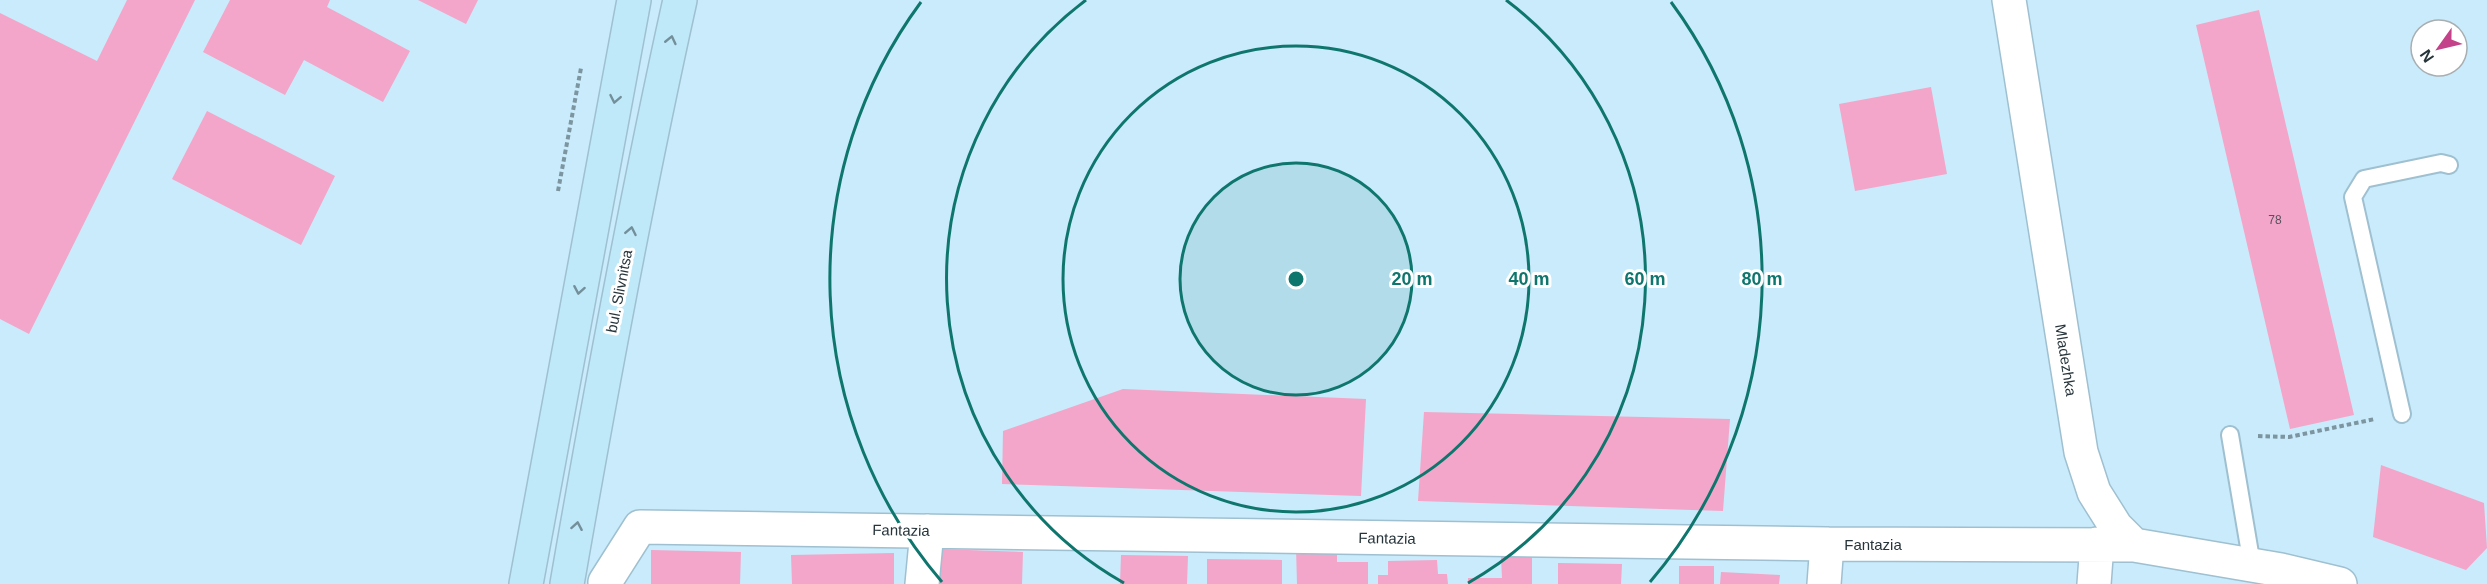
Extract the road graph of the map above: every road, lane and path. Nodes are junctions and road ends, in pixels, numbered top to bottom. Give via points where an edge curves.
1 (634, 0) edge
2 (680, 0) edge
3 (2009, 0) edge
4 (2449, 165) dead end
5 (2402, 414) joint
6 (2230, 435) joint
7 (927, 531) junction
8 (1827, 544) junction
9 (2097, 544) junction
10 (2134, 545) junction
11 (2272, 573) edge
12 (605, 582) dead end
13 (526, 584) edge
14 (567, 584) edge
15 (922, 584) edge
16 (1824, 584) edge
17 (2094, 584) edge
18 (2340, 584) edge

1 -> 13 main road
14 -> 2 main road, bul. Slivnitsa via 644,161
3 - 10 street, Mladezhka via 2081,452 2094,492 2116,527
4 - 5 lane via 2441,162 2364,179 2353,197
5 - 6 path via 2289,437
6 - 11 lane
7 - 8 street, Fantazia
7 - 12 street, Fantazia via 640,527
7 - 15 street
8 - 9 street, Fantazia
8 - 16 street
9 - 10 street, Fantazia
9 - 17 street
10 - 11 street
11 - 18 street

